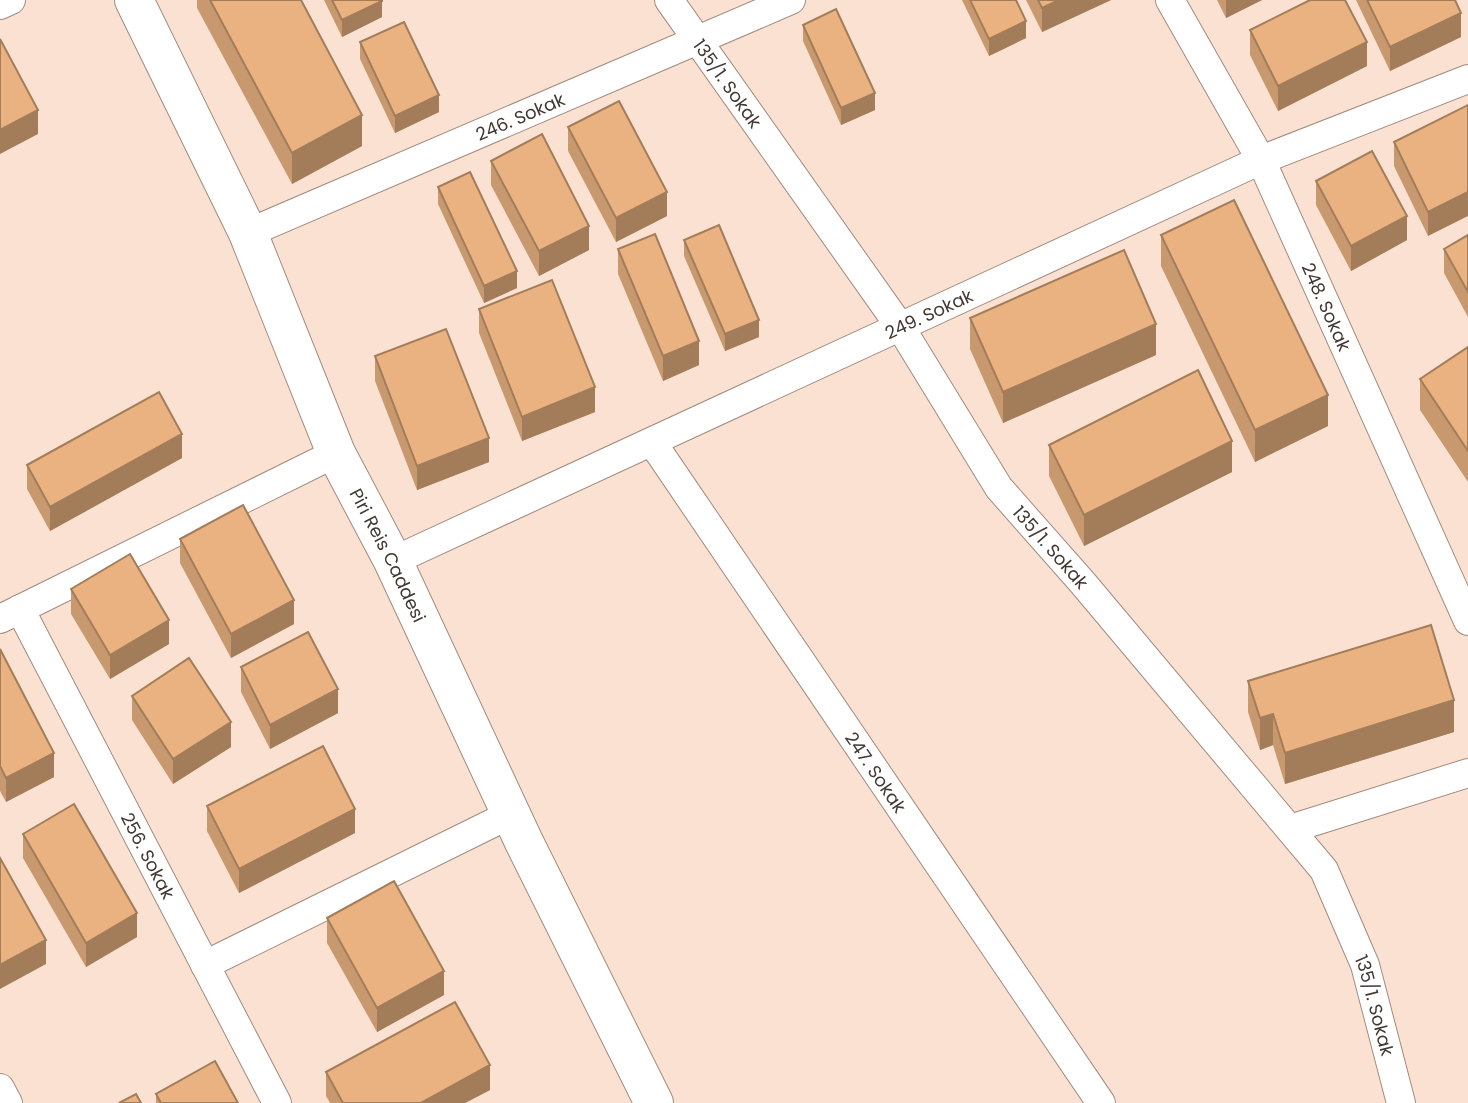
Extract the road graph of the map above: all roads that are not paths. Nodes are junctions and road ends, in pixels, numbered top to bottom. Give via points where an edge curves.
1 (11, 0) edge
2 (134, 0) edge
3 (669, 0) edge
4 (791, 0) edge
5 (1170, 0) edge
6 (0, 5) edge
7 (697, 40) junction
8 (1468, 79) edge
9 (1261, 160) junction
10 (248, 233) junction
11 (901, 328) junction
12 (652, 442) junction
13 (337, 453) junction
14 (393, 561) junction
15 (10, 614) edge
16 (1468, 621) edge
17 (1468, 773) edge
18 (511, 814) junction
19 (1290, 829) junction
20 (205, 965) junction
21 (0, 1088) edge
22 (8, 1103) edge
23 (277, 1103) edge
24 (654, 1103) edge
25 (1101, 1103) edge
26 (1401, 1103) edge

1 - 6 street
2 - 10 street, Piri Reis Caddesi
3 - 7 street, 135/1. Sokak
4 - 7 street, 246. Sokak
5 - 9 street, 248. Sokak
7 - 10 street, 246. Sokak
7 - 11 street, 135/1. Sokak
8 - 9 street, 249. Sokak
9 - 11 street, 249. Sokak
9 - 16 street, 248. Sokak
10 - 13 street, Piri Reis Caddesi
11 - 12 street, 249. Sokak
11 - 19 street, 135/1. Sokak via 999,488
12 - 14 street, 249. Sokak
12 - 25 street, 247. Sokak
13 - 14 street, Piri Reis Caddesi
13 - 15 street
14 - 18 street, Piri Reis Caddesi
15 - 20 street, 256. Sokak
17 - 19 street
18 - 20 street
18 - 24 street, Piri Reis Caddesi
19 - 26 street, 135/1. Sokak via 1324,870 1365,965
20 - 23 street, 256. Sokak
21 - 22 street

